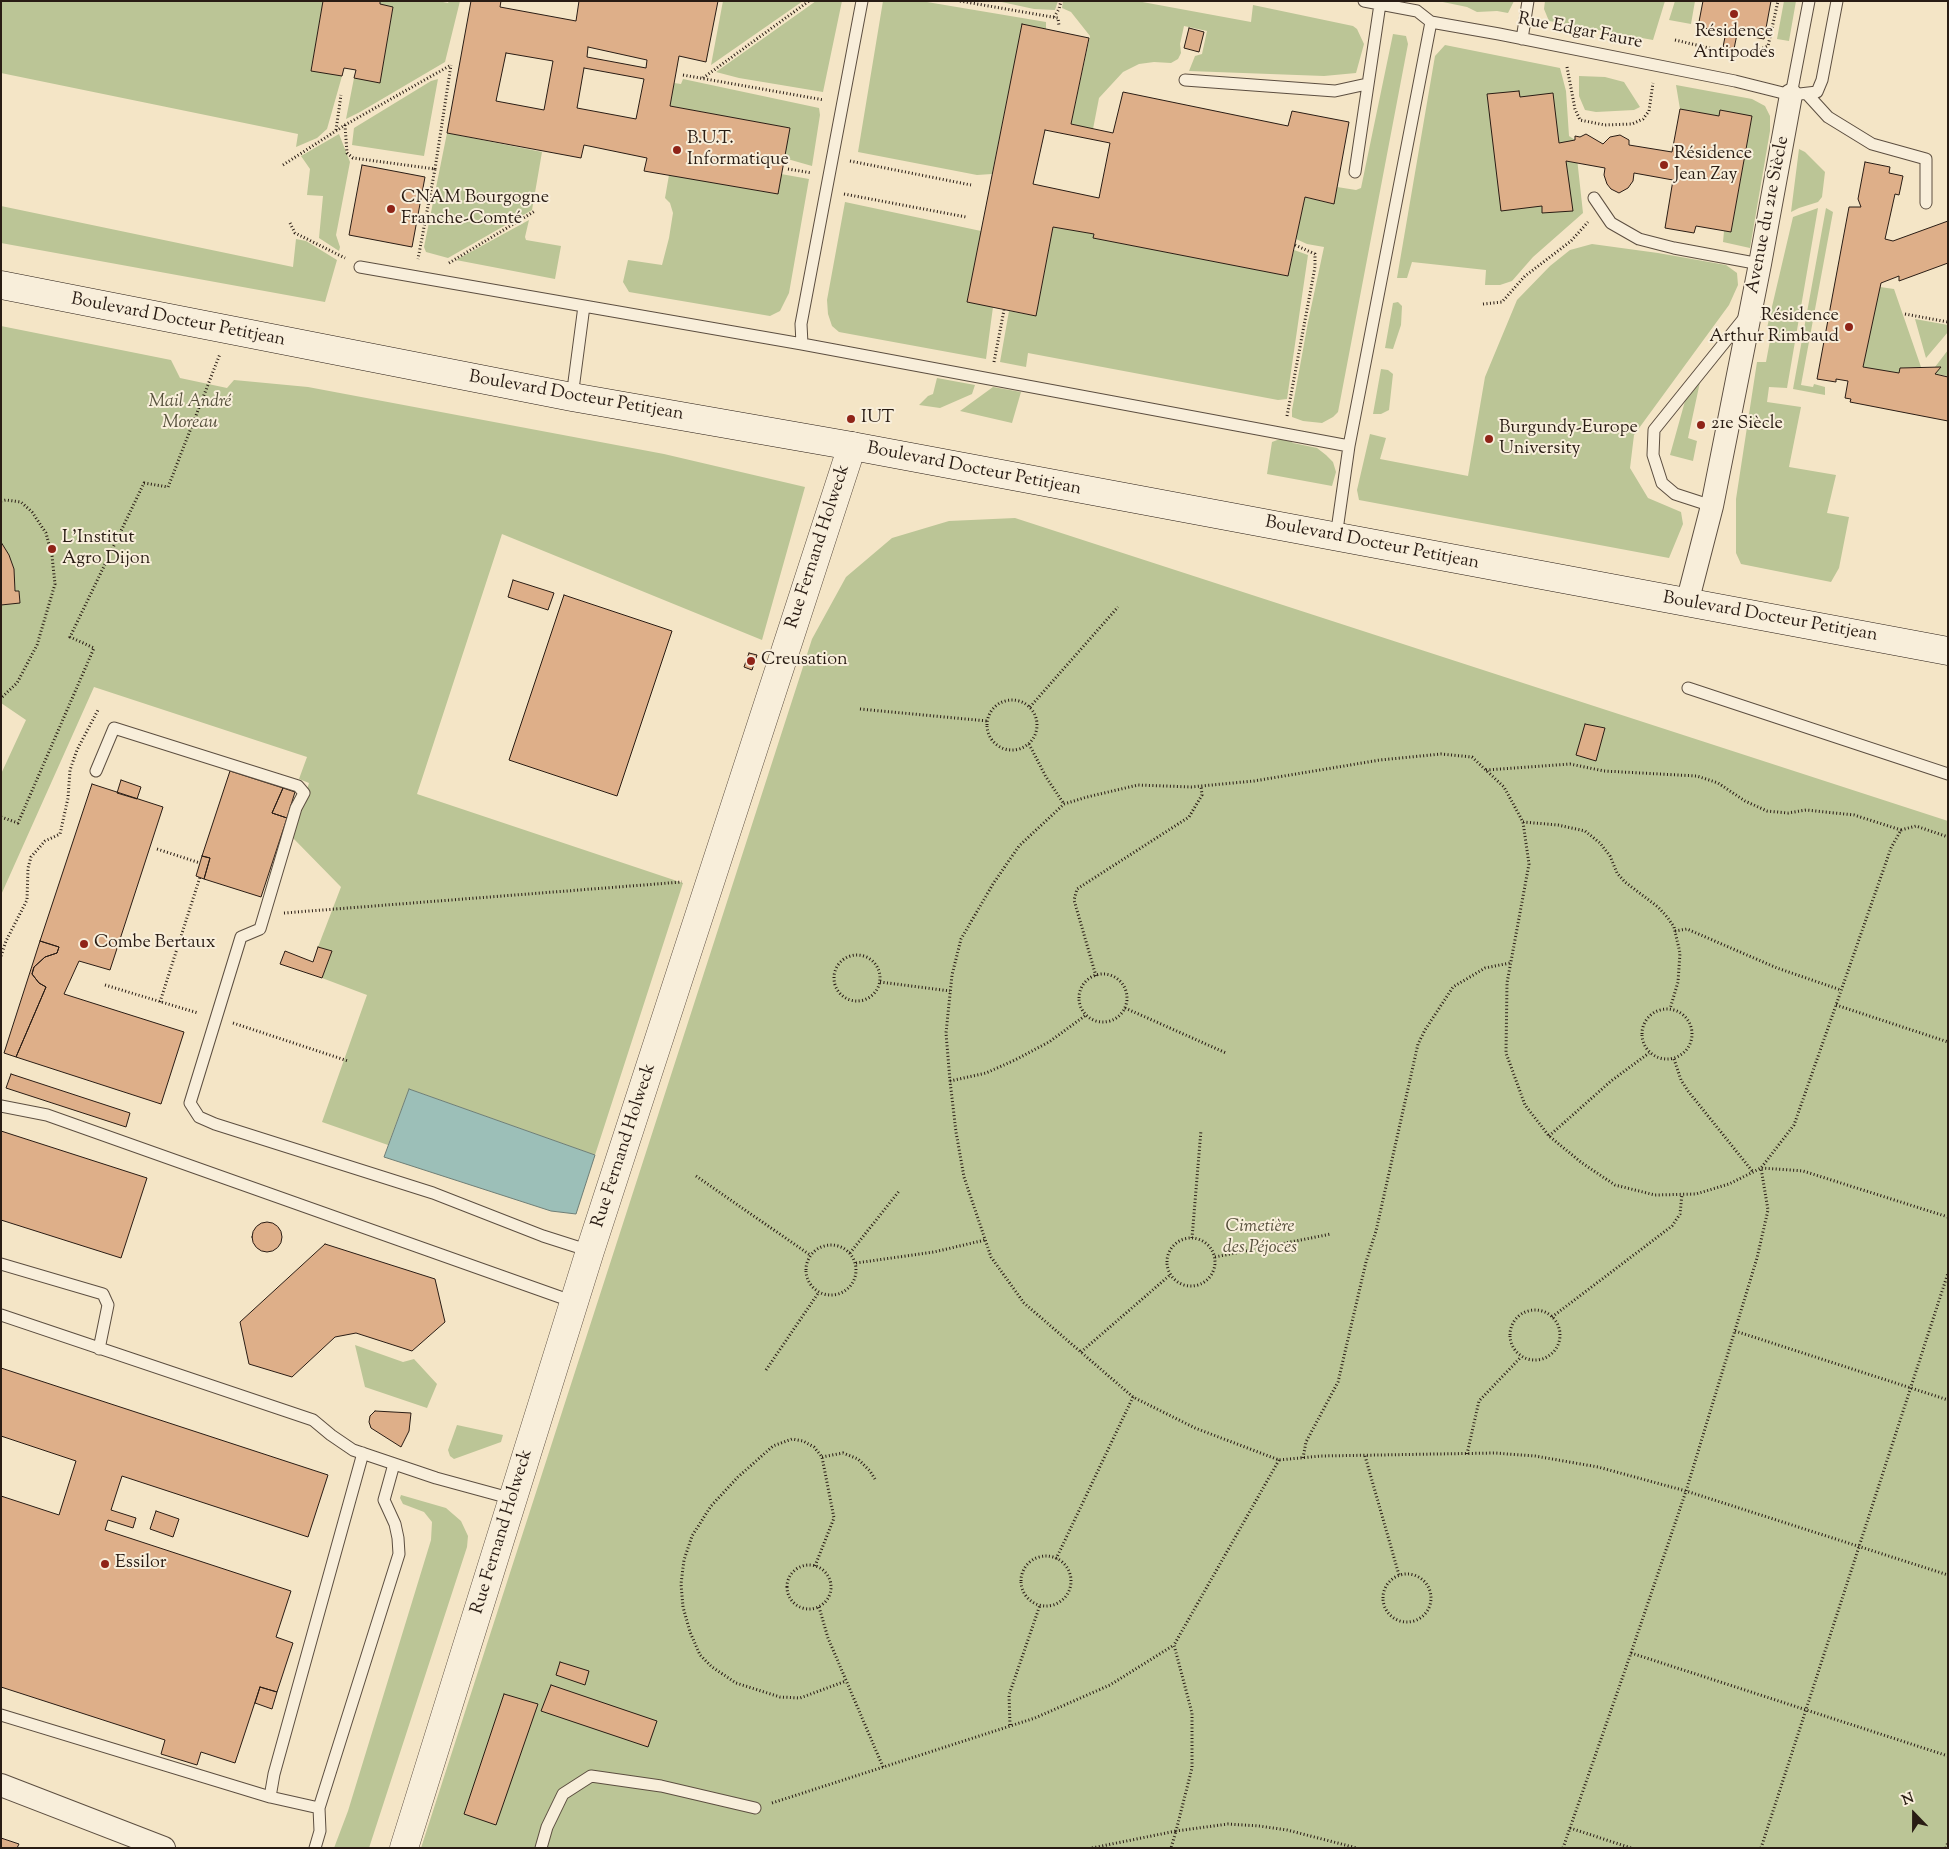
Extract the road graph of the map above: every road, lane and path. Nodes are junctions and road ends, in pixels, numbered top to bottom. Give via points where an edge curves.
1 (809, 1) edge
2 (862, 1) edge
3 (960, 1) edge
4 (1060, 1) edge
5 (1364, 1) edge
6 (1528, 1) edge
7 (1778, 1) edge
8 (1809, 1) edge
9 (1837, 1) edge
10 (1380, 4) junction
11 (1415, 6) edge
12 (1054, 17) junction
13 (1431, 22) junction
14 (1059, 26) dead end
15 (1522, 39) junction
16 (1675, 40) dead end
17 (1563, 47) junction
18 (1657, 66) junction
19 (683, 75) dead end
20 (703, 78) junction
21 (1185, 80) dead end
22 (1368, 84) junction
23 (341, 95) dead end
24 (1799, 95) junction
25 (844, 103) junction
26 (345, 125) junction
27 (336, 131) junction
28 (849, 161) dead end
29 (282, 165) dead end
30 (435, 169) junction
31 (1355, 172) dead end
32 (971, 185) dead end
33 (843, 194) dead end
34 (1597, 202) joint
35 (1926, 203) dead end
36 (535, 211) dead end
37 (966, 217) dead end
38 (290, 223) dead end
39 (1295, 245) dead end
40 (1760, 264) junction
41 (360, 267) joint
42 (417, 277) junction
43 (429, 279) junction
44 (1, 285) edge
45 (1483, 304) dead end
46 (584, 306) junction
47 (1752, 309) junction
48 (1004, 310) dead end
49 (1905, 314) dead end
50 (1948, 322) edge
51 (230, 331) junction
52 (802, 344) junction
53 (991, 379) junction
54 (572, 397) junction
55 (1284, 434) junction
56 (852, 446) junction
57 (1349, 446) junction
58 (1, 501) edge
59 (1712, 506) junction
60 (1336, 538) junction
61 (1687, 603) junction
62 (1118, 607) dead end
63 (1948, 651) edge
64 (1688, 688) dead end
65 (1, 698) edge
66 (1030, 706) junction
67 (860, 709) dead end
68 (98, 710) dead end
69 (987, 722) junction
70 (1029, 744) junction
71 (1485, 770) junction
72 (96, 771) dead end
73 (1948, 774) edge
74 (1201, 786) junction
75 (1064, 804) junction
76 (1, 816) edge
77 (1524, 822) junction
78 (1901, 830) junction
79 (1948, 837) edge
80 (157, 849) dead end
81 (200, 863) dead end
82 (200, 877) dead end
83 (712, 880) junction
84 (264, 915) junction
85 (1675, 931) junction
86 (1, 956) edge
87 (1510, 963) junction
88 (1096, 976) junction
89 (880, 982) junction
90 (1841, 990) junction
91 (950, 991) junction
92 (160, 1002) dead end
93 (1836, 1005) junction
94 (1125, 1008) junction
95 (1670, 1010) junction
96 (1086, 1015) junction
97 (1948, 1042) edge
98 (1226, 1053) dead end
99 (1650, 1053) junction
100 (1674, 1059) junction
101 (950, 1080) junction
102 (1, 1106) edge
103 (1201, 1130) dead end
104 (1549, 1136) junction
105 (1761, 1168) junction
106 (1753, 1172) junction
107 (696, 1176) dead end
108 (900, 1190) dead end
109 (1682, 1194) junction
110 (1948, 1217) edge
111 (1331, 1234) dead end
112 (1192, 1238) junction
113 (985, 1240) junction
114 (590, 1251) junction
115 (850, 1253) junction
116 (810, 1255) junction
117 (1215, 1257) junction
118 (856, 1263) junction
119 (1, 1264) edge
120 (1948, 1273) edge
121 (1170, 1274) junction
122 (818, 1292) junction
123 (575, 1302) junction
124 (1, 1315) edge
125 (1552, 1318) junction
126 (1735, 1331) junction
127 (99, 1349) junction
128 (1081, 1352) junction
129 (1521, 1357) junction
130 (766, 1370) dead end
131 (1910, 1388) junction
132 (1133, 1397) junction
133 (1948, 1400) edge
134 (363, 1453) junction
135 (1467, 1454) junction
136 (1365, 1456) junction
137 (822, 1457) junction
138 (1303, 1458) junction
139 (1279, 1460) junction
140 (394, 1464) junction
141 (875, 1479) dead end
142 (1686, 1491) junction
143 (513, 1499) junction
144 (1859, 1546) junction
145 (1056, 1559) junction
146 (815, 1566) junction
147 (1948, 1575) edge
148 (1399, 1576) junction
149 (1040, 1605) junction
150 (819, 1607) junction
151 (1174, 1645) junction
152 (1631, 1653) junction
153 (846, 1681) junction
154 (1806, 1710) junction
155 (1, 1715) edge
156 (1010, 1725) junction
157 (1948, 1756) edge
158 (883, 1767) junction
159 (1, 1785) edge
160 (270, 1797) junction
161 (319, 1808) junction
162 (755, 1808) joint
163 (1570, 1828) junction
164 (1176, 1831) junction
165 (1948, 1842) edge
166 (164, 1848) edge
167 (314, 1848) edge
168 (404, 1848) edge
169 (541, 1848) edge
170 (1092, 1848) edge
171 (1171, 1848) edge
172 (1357, 1848) edge
173 (1563, 1848) edge
174 (1631, 1848) edge
175 (1761, 1848) edge
176 (1946, 1848) edge

1 - 20 path
2 - 25 lane
3 - 12 path
4 - 12 path
5 - 10 lane, Rue Edgar Faure
6 - 15 lane
7 - 16 path via 1768,46 1744,56
8 - 24 lane, Avenue du 21e Siècle
9 - 24 lane via 1822,80 1817,92
10 - 11 lane, Rue Edgar Faure
10 - 22 lane
11 - 13 lane, Rue Edgar Faure
12 - 14 path via 1058,18
13 - 15 lane, Rue Edgar Faure
13 - 57 lane
15 - 17 lane, Rue Edgar Faure
17 - 18 lane, Rue Edgar Faure
17 - 18 path via 1580,120 1605,125 1632,124 1643,119 1649,111
18 - 24 lane, Rue Edgar Faure
19 - 20 path
20 - 25 path
21 - 22 lane via 1335,91
22 - 31 lane
23 - 27 path
24 - 35 lane via 1872,144 1926,159
24 - 40 street, Avenue du 21e Siècle
25 - 52 lane via 802,324
26 - 27 path
26 - 30 path via 347,153 353,158
26 - 30 path via 451,64
27 - 29 path
28 - 32 path
30 - 42 path
33 - 37 path
34 - 40 lane via 1611,223 1639,239
34 - 45 path via 1571,241 1525,276 1502,302
36 - 43 path via 452,260
38 - 41 path via 295,233
39 - 55 path via 1315,254 1315,267
40 - 47 street, Avenue du 21e Siècle
41 - 42 lane
42 - 43 lane
43 - 46 lane
44 - 51 main road, Boulevard Docteur Petitjean
46 - 52 lane
46 - 54 lane
47 - 59 street, Avenue du 21e Siècle
47 - 59 lane via 1654,430 1653,455 1662,482 1676,494
48 - 53 path
49 - 50 path
51 - 54 main road, Boulevard Docteur Petitjean
51 - 76 path via 168,487 144,483 70,636 94,648 18,823
52 - 53 lane
53 - 55 lane
54 - 56 main road, Boulevard Docteur Petitjean
55 - 57 lane
56 - 60 main road, Boulevard Docteur Petitjean
56 - 83 main road, Rue Fernand Holweck
57 - 60 lane
58 - 65 path via 22,502 46,533 55,584 37,645 17,683
59 - 61 street, Avenue du 21e Siècle
60 - 61 main road, Boulevard Docteur Petitjean
61 - 63 main road, Boulevard Docteur Petitjean
62 - 66 path
64 - 73 lane
66 - 69 path via 1017,700 1001,702 989,714
66 - 70 path via 1038,722
67 - 69 path
68 - 86 path via 76,750 60,834 45,841 32,857 28,868 27,900
69 - 70 path via 988,731 997,746 1014,750
70 - 75 path
71 - 74 path via 1472,758 1440,754
71 - 77 path via 1504,787
71 - 78 path via 1570,764 1604,771 1697,776 1718,783 1767,811 1788,813 1806,810 1854,815
72 - 84 lane via 114,728 298,786 304,793 296,808
74 - 75 path via 1138,786
74 - 88 path via 1202,795 1189,817 1077,889 1074,900
75 - 91 path via 1019,846 993,884 961,939
77 - 85 path via 1585,831 1610,856 1621,878 1658,907
77 - 87 path via 1529,864
78 - 79 path via 1916,826
78 - 90 path via 1891,848
80 - 81 path
82 - 92 path
83 - 84 path
83 - 114 main road, Rue Fernand Holweck
84 - 114 lane via 260,929 241,937 190,1103 199,1117 433,1193
85 - 90 path via 1687,929 1777,968
85 - 95 path via 1681,969
87 - 104 path via 1506,1053 1525,1105
87 - 138 path via 1485,968 1454,987 1418,1044 1338,1382 1306,1442
88 - 94 path via 1112,976 1119,980 1126,993
88 - 96 path via 1083,986 1080,993
89 - 89 path via 877,967 866,956 844,959 834,971 835,986 844,998 852,1001 873,995
89 - 91 path
90 - 93 path
91 - 101 path via 946,1033
93 - 97 path
93 - 105 path via 1794,1125
94 - 96 path via 1108,1022 1093,1020
94 - 98 path
95 - 99 path via 1656,1011 1644,1022 1641,1038
95 - 100 path via 1687,1018 1692,1034 1687,1050
96 - 101 path via 1049,1042 1015,1060 986,1073
99 - 100 path via 1656,1058
99 - 104 path via 1611,1081
100 - 106 path via 1688,1091
101 - 113 path via 964,1177
102 - 123 lane via 47,1115
103 - 112 path
104 - 109 path via 1615,1185 1655,1194
105 - 106 path
105 - 110 path via 1803,1171
105 - 126 path via 1768,1210
106 - 109 path via 1729,1184 1696,1194
107 - 116 path
108 - 115 path
109 - 125 path via 1680,1214 1672,1226
111 - 117 path
112 - 117 path via 1208,1244
112 - 121 path via 1179,1241 1169,1252 1167,1267
113 - 118 path via 934,1252
113 - 128 path via 991,1257 1024,1303
114 - 123 main road, Rue Fernand Holweck
115 - 116 path via 832,1244
115 - 118 path
116 - 122 path via 807,1279
117 - 121 path via 1212,1275 1199,1285 1183,1285
118 - 122 path via 857,1271 844,1292 835,1295
119 - 127 lane via 103,1294 108,1305
120 - 131 path
121 - 128 path
122 - 130 path
123 - 143 main road, Rue Fernand Holweck
124 - 127 lane
125 - 129 path via 1559,1332 1557,1348 1545,1358 1529,1360
125 - 129 path via 1538,1310 1521,1314 1515,1320 1509,1335 1511,1344
126 - 131 path
126 - 142 path
127 - 134 lane via 312,1420 331,1436
128 - 132 path
129 - 135 path via 1479,1401
131 - 133 path
131 - 144 path
132 - 139 path via 1195,1428
132 - 145 path
134 - 140 lane
134 - 160 lane
135 - 136 path
135 - 142 path via 1535,1456 1598,1467
136 - 138 path
136 - 148 path
137 - 141 path via 844,1453 858,1459
137 - 146 path via 834,1518
137 - 153 path via 803,1441 781,1442 738,1477 711,1506 692,1536 684,1560 683,1608 700,1655 736,1683 780,1697 800,1698
138 - 139 path
139 - 151 path
140 - 143 lane
140 - 161 lane via 384,1500 395,1524 399,1554
142 - 144 path
142 - 152 path
143 - 168 main road, Rue Fernand Holweck
144 - 147 path
144 - 154 path
145 - 149 path via 1071,1575 1069,1592 1057,1603
145 - 149 path via 1038,1558 1022,1574 1023,1590
146 - 150 path via 824,1571 831,1583 829,1597
146 - 150 path via 797,1569 788,1580 787,1588 798,1606
148 - 148 path via 1385,1588 1383,1604 1398,1621 1414,1622 1421,1619 1431,1606 1430,1589 1420,1577 1412,1574
149 - 156 path via 1009,1695
150 - 153 path
151 - 156 path via 1110,1685 1035,1718
151 - 164 path via 1192,1713 1192,1768
152 - 154 path
152 - 163 path
153 - 158 path
154 - 157 path
154 - 175 path
155 - 160 lane
156 - 158 path
158 - 162 path
159 - 166 street
160 - 161 lane
161 - 167 lane via 320,1831
162 - 169 lane via 660,1786 591,1776 563,1794
163 - 173 path
163 - 174 path
164 - 170 path
164 - 171 path
164 - 172 path via 1228,1824 1259,1826
165 - 176 path

